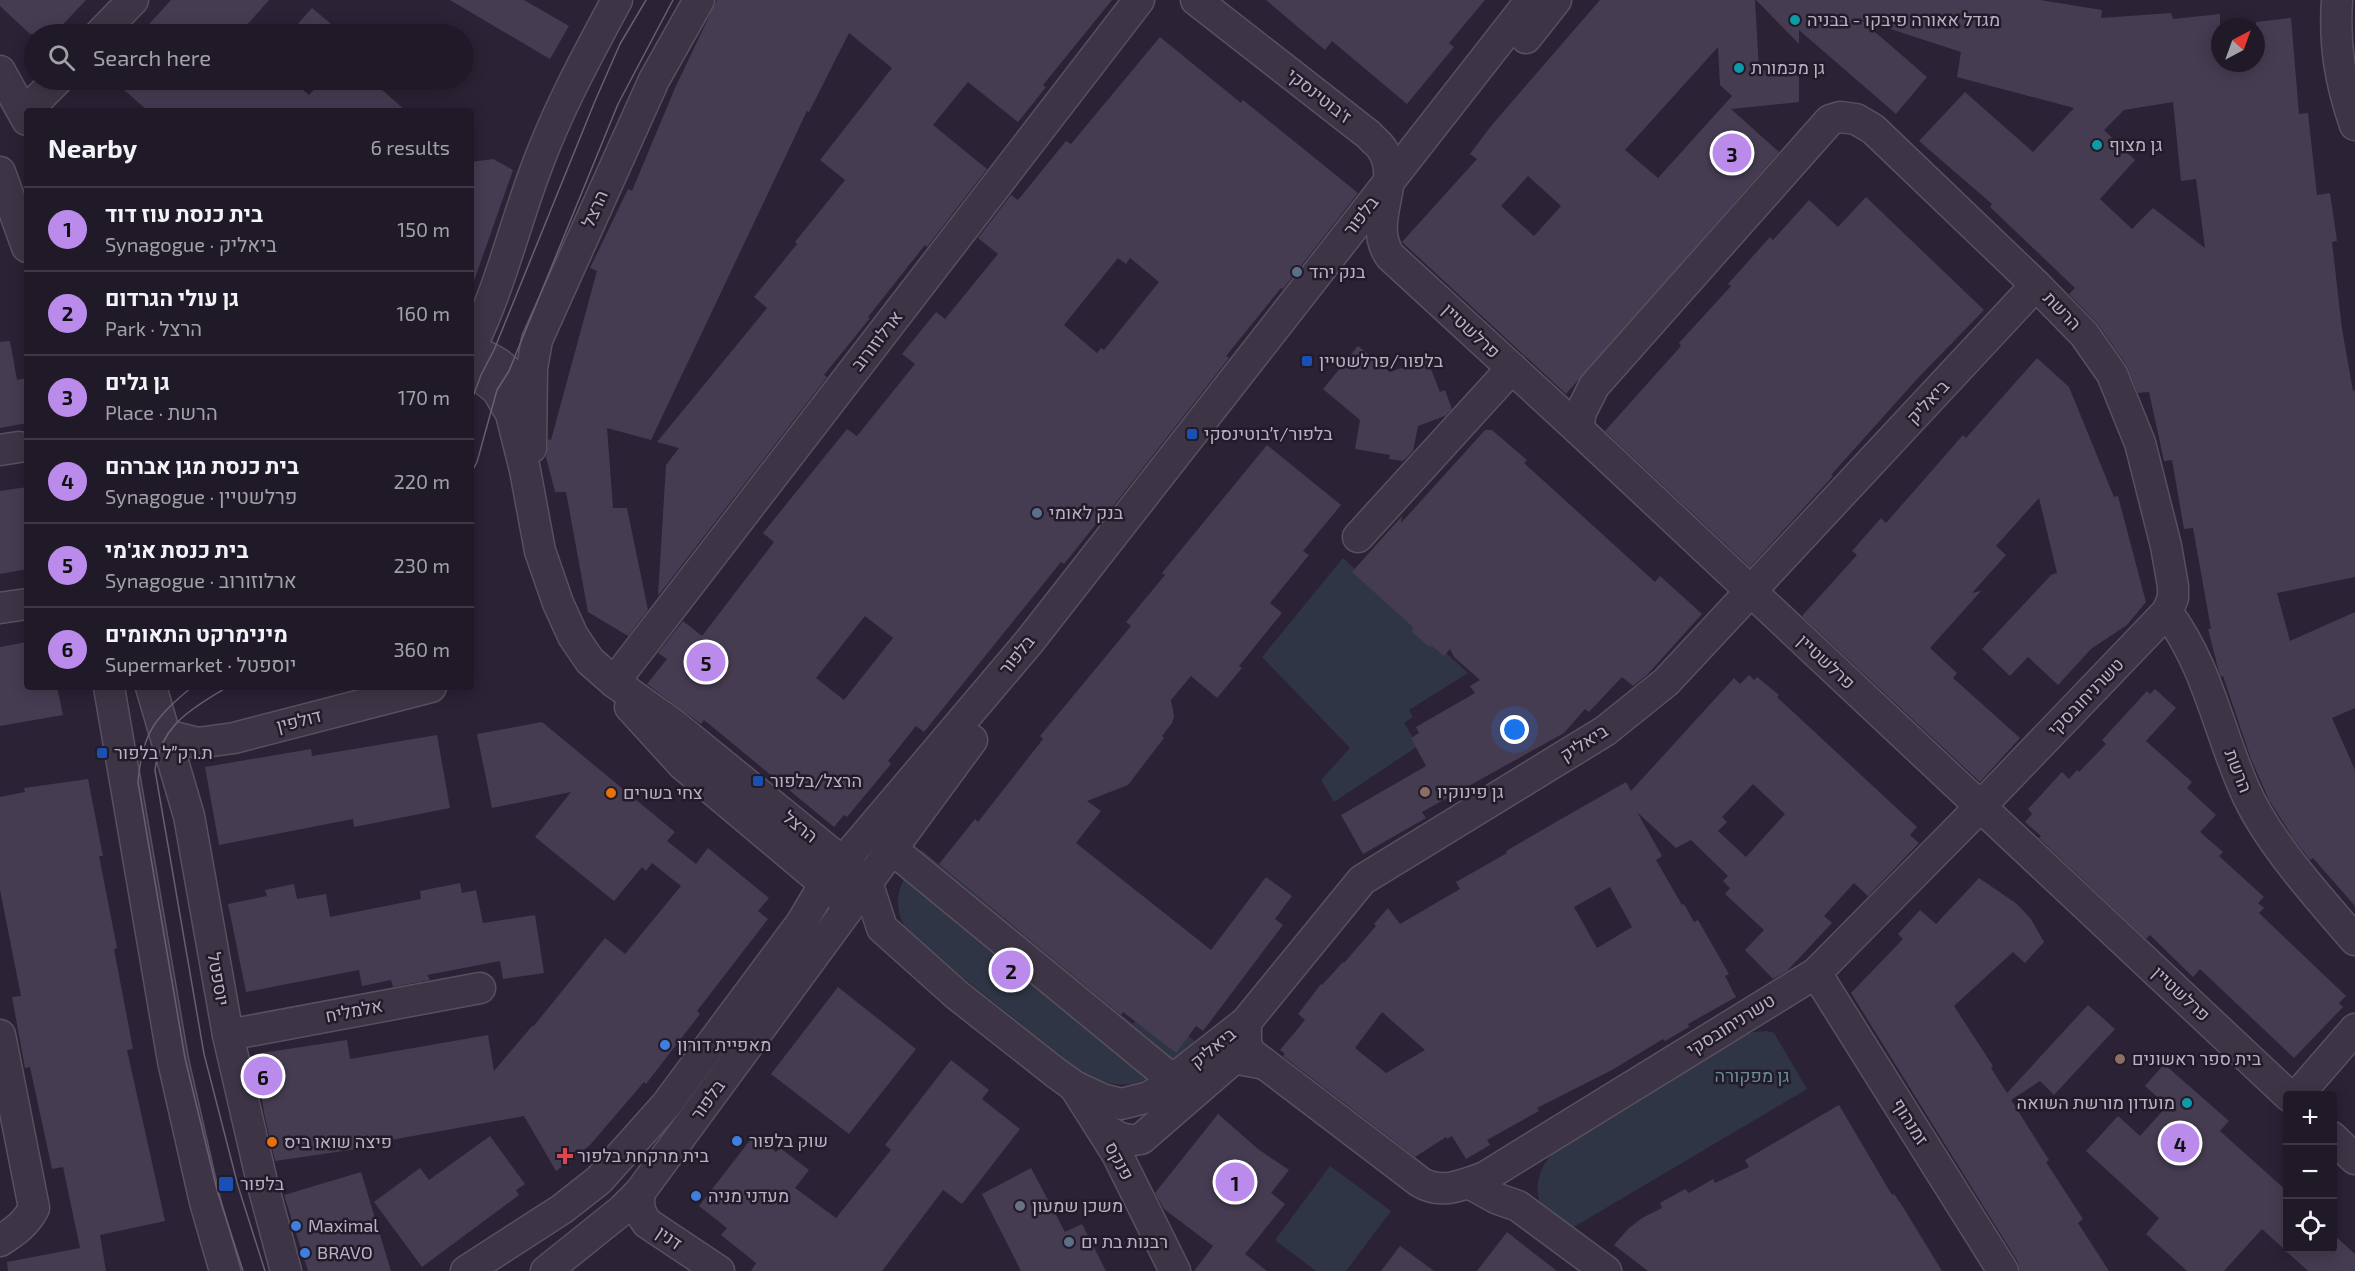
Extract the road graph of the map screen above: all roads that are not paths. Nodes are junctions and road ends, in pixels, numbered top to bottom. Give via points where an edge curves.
1 (133, 0) edge
2 (617, 0) edge
3 (699, 0) edge
4 (1139, 0) edge
5 (1196, 0) edge
6 (1532, 0) edge
7 (1556, 0) edge
8 (2337, 0) edge
9 (2345, 0) edge
10 (110, 24) edge
11 (2355, 32) edge
12 (0, 71) edge
13 (49, 90) edge
14 (34, 108) edge
15 (24, 113) edge
16 (2355, 125) edge
17 (0, 172) edge
18 (1388, 181) junction
19 (1381, 220) junction
20 (24, 239) edge
21 (2036, 285) junction
22 (493, 300) junction
23 (474, 317) edge
24 (474, 353) edge
25 (474, 361) edge
26 (474, 364) edge
27 (1512, 368) junction
28 (1578, 429) junction
29 (530, 430) junction
30 (1358, 537) dead end
31 (540, 551) junction
32 (1752, 592) junction
33 (24, 604) edge
34 (0, 608) edge
35 (2167, 612) junction
36 (614, 682) junction
37 (110, 690) edge
38 (152, 690) edge
39 (419, 690) edge
40 (166, 735) junction
41 (224, 740) junction
42 (1980, 807) junction
43 (189, 816) junction
44 (892, 849) junction
45 (786, 850) junction
46 (834, 872) junction
47 (859, 894) junction
48 (801, 922) junction
49 (2355, 940) edge
50 (1816, 973) junction
51 (480, 987) dead end
52 (1246, 1022) junction
53 (2355, 1029) edge
54 (0, 1035) edge
55 (228, 1035) junction
56 (1265, 1064) junction
57 (1173, 1080) junction
58 (1074, 1086) junction
59 (2285, 1091) edge
60 (2301, 1091) edge
61 (1100, 1126) junction
62 (2337, 1142) edge
63 (628, 1148) junction
64 (2355, 1159) edge
65 (1469, 1183) junction
66 (640, 1192) junction
67 (0, 1241) edge
68 (555, 1264) edge
69 (225, 1271) edge
70 (286, 1271) edge
71 (466, 1271) edge
72 (497, 1271) edge
73 (527, 1271) edge
74 (719, 1271) edge
75 (1174, 1271) edge
76 (1606, 1271) edge
77 (2003, 1271) edge

1 - 10 street
2 - 22 street via 583,63 537,165
3 - 29 street, הרצל via 650,90 537,340
4 - 36 street, ארלוזורוב
5 - 18 street, ז'בוטינסקי via 1369,135 1383,150 1389,166
6 - 18 street, בלפור
7 - 19 street, בלפור
8 - 16 street via 2335,42 2339,71
9 - 11 street
12 - 15 street
13 - 14 street
17 - 20 street
18 - 19 street, ז'בוטינסקי
18 - 46 street, בלפור via 1029,642
19 - 27 street, פרלשטיין via 1382,241 1390,256
19 - 44 street, בלפור via 953,764
21 - 28 street, הרשת via 1873,129 1856,119 1830,120 1594,386 1581,412
21 - 32 street, ביאליק
21 - 35 street, הרשת via 2084,334 2112,374 2140,443 2174,586
22 - 23 street
22 - 24 street
25 - 29 street, הרצל via 491,358 509,371
26 - 31 street, הרצל via 497,390 511,414
27 - 28 street, פרלשטיין
27 - 30 street
28 - 32 street, פרלשטיין
29 - 31 street, הרצל
31 - 36 street, הרצל via 573,636 590,661
32 - 42 street, פרלשטיין
32 - 52 street, ביאליק via 1666,682 1605,731 1362,880
33 - 34 street
35 - 42 street, טשרניחובסקי
35 - 49 street, הרשת via 2192,649 2243,788 2257,814
36 - 45 street, הרצל via 638,716 682,764
36 - 46 street, הרצל via 673,724
37 - 69 street via 173,1061
38 - 40 street, יוספטל
39 - 41 street, דולפין
40 - 41 street, דולפין via 198,743
40 - 43 street, יוספטל
41 - 43 street via 197,761 189,783
42 - 50 street, טשרניחובסקי
42 - 59 street, פרלשטיין
43 - 55 street, יוספטל
44 - 47 street, בלפור
44 - 57 street
45 - 46 street, הרצל
45 - 48 street via 799,877
46 - 47 street, הרצל
46 - 48 street, בלפור
47 - 58 street, הרצל via 872,941 957,995
47 - 66 street, בלפור
48 - 63 street, בלפור via 666,1105
50 - 65 street, טשרניחובסקי via 1485,1177
50 - 77 street, זמנהוף
51 - 55 street, אלמליח
52 - 56 street, טשרניחובסקי via 1249,1052
52 - 57 street, ביאליק
53 - 60 street
54 - 67 street via 34,1208 29,1219
55 - 70 street, יוספטל
56 - 61 street, ביאליק via 1232,1061 1141,1139 1121,1139
56 - 65 street, טשרניחובסקי via 1431,1189
57 - 58 street, ביאליק via 1149,1097 1121,1104
58 - 61 street, פנקס
61 - 75 street, פנקס
62 - 64 street
63 - 71 street, בלפור via 599,1180 562,1209
63 - 72 street via 615,1176 576,1218
65 - 76 street via 1518,1206
66 - 68 street, בלפור
66 - 74 street, דנין via 640,1214 647,1223
68 - 73 street

